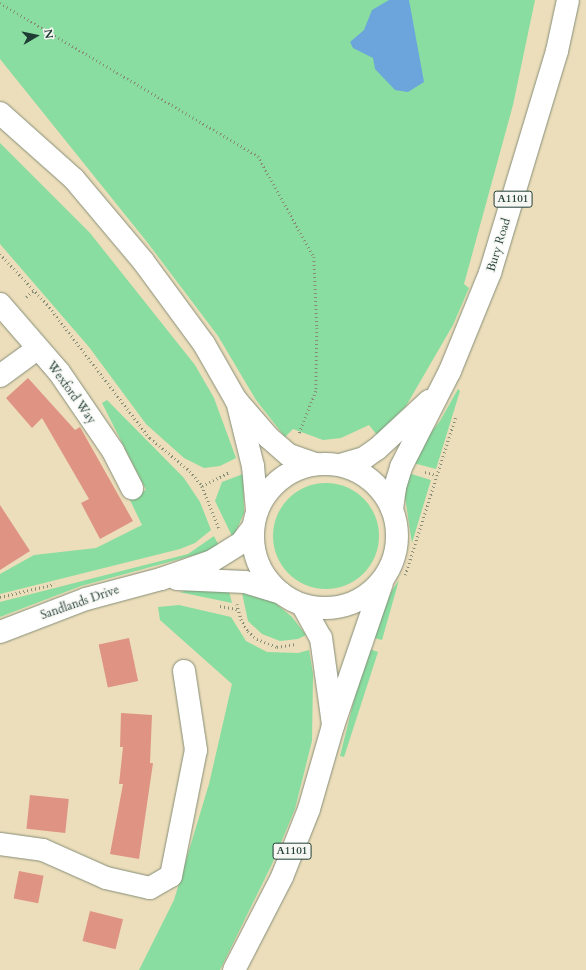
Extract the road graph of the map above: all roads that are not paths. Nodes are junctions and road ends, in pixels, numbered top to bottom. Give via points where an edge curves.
1 (568, 0) edge
2 (0, 113) edge
3 (0, 304) edge
4 (37, 349) junction
5 (0, 376) edge
6 (438, 392) junction
7 (236, 400) junction
8 (315, 464) junction
9 (340, 465) junction
10 (132, 488) dead end
11 (392, 509) junction
12 (255, 519) junction
13 (161, 579) junction
14 (382, 582) junction
15 (280, 593) junction
16 (303, 606) junction
17 (0, 632) edge
18 (184, 671) dead end
19 (333, 726) junction
20 (0, 844) edge
21 (234, 970) edge

1 - 6 main road, Bury Road / A1101 via 557,51 490,273 457,356
2 - 7 main road via 74,179 143,261 204,344
3 - 4 main road, Wexford Way
4 - 5 main road
4 - 10 main road, Wexford Way via 59,372 113,451
6 - 9 main road, Bury Road / A1101 via 377,449 364,458
6 - 11 main road, Bury Road / A1101 via 401,467
7 - 8 main road via 268,438 289,455
7 - 12 main road via 252,466
8 - 9 main road
8 - 12 main road, Sandlands Drive via 296,470 280,480 266,494
9 - 11 main road via 362,474 380,489
11 - 14 main road via 398,528 397,547 392,565
12 - 13 main road, Sandlands Drive via 241,543 232,550 212,561
12 - 15 main road via 254,552 264,575
13 - 15 main road, Sandlands Drive via 236,581
13 - 17 main road, Sandlands Drive via 86,599
14 - 16 main road via 366,597 346,606 325,609
14 - 19 main road, A1101
15 - 16 main road
16 - 19 main road, A1101 via 321,638
18 - 20 main road via 196,750 171,876 150,888 106,878 43,850
19 - 21 main road, A1101 via 309,809 282,877

